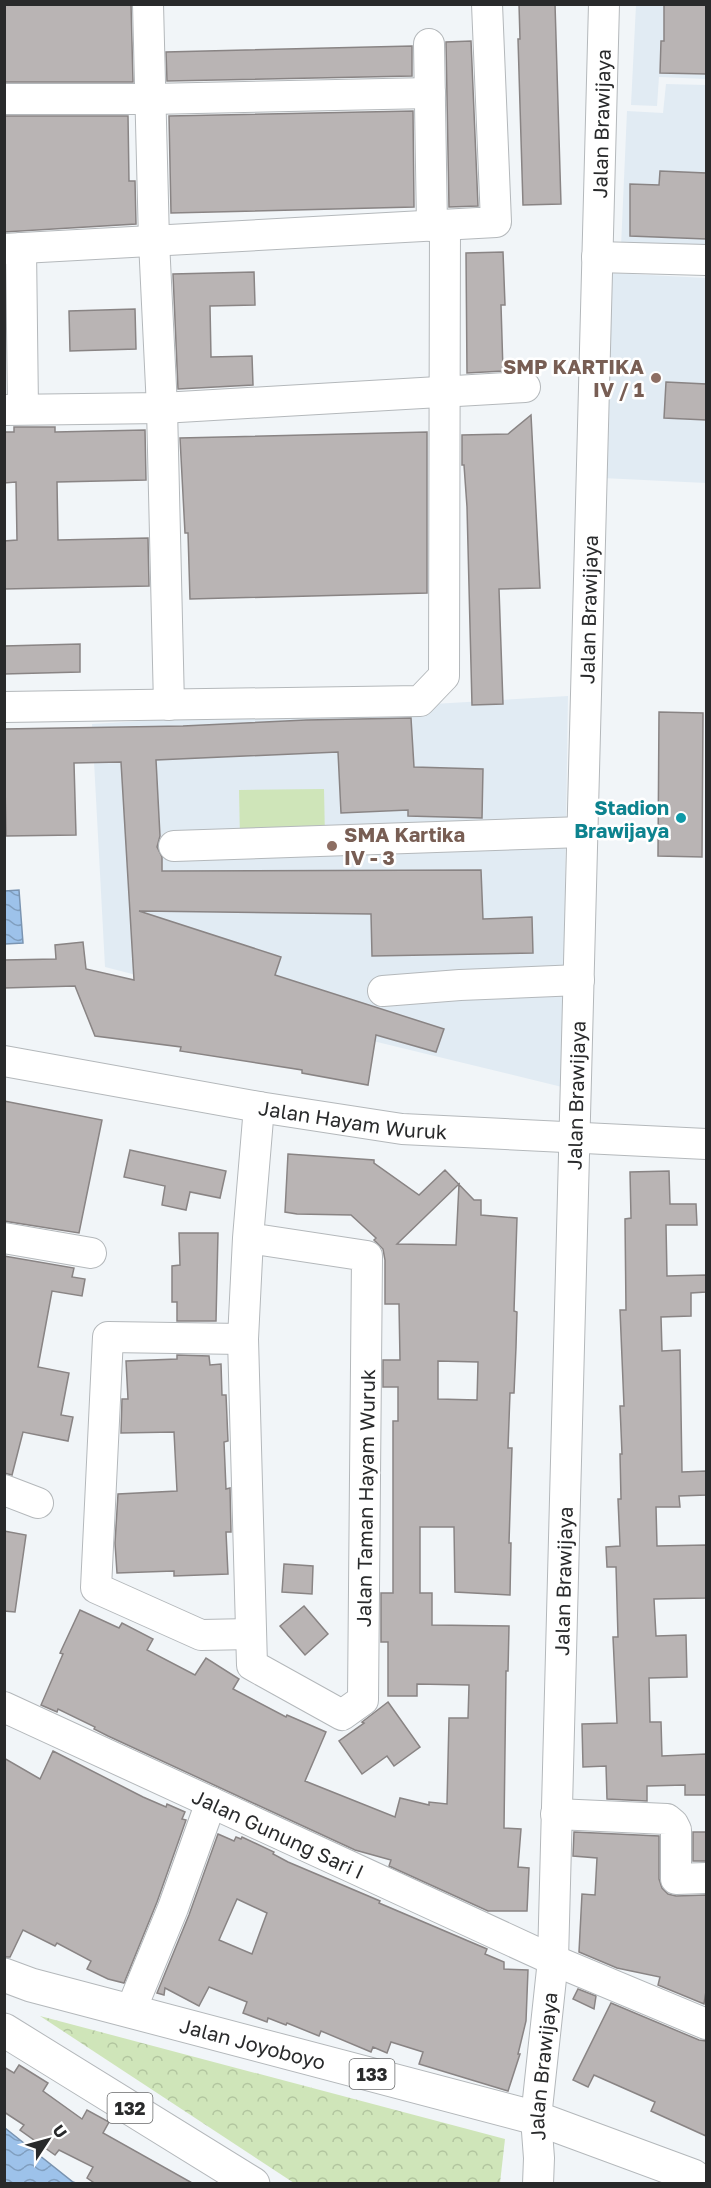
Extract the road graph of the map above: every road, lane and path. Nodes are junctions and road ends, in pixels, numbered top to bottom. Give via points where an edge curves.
1 (148, 4) edge
2 (487, 4) edge
3 (604, 4) edge
4 (429, 44) dead end
5 (430, 93) junction
6 (4, 99) edge
7 (150, 99) junction
8 (438, 225) junction
9 (154, 241) junction
10 (13, 248) edge
11 (597, 256) junction
12 (706, 260) edge
13 (525, 387) dead end
14 (445, 393) junction
15 (162, 408) junction
16 (14, 410) edge
17 (169, 705) junction
18 (4, 707) edge
19 (583, 832) junction
20 (174, 846) dead end
21 (579, 980) junction
22 (383, 991) dead end
23 (4, 1061) edge
24 (259, 1107) junction
25 (575, 1138) junction
26 (706, 1144) edge
27 (4, 1238) edge
28 (248, 1238) junction
29 (91, 1253) dead end
30 (243, 1339) junction
31 (4, 1490) edge
32 (38, 1503) dead end
33 (251, 1634) junction
34 (4, 1707) edge
35 (211, 1802) junction
36 (556, 1814) junction
37 (706, 1878) edge
38 (553, 1960) junction
39 (13, 1985) edge
40 (131, 2010) junction
41 (706, 2024) edge
42 (6, 2030) edge
43 (536, 2118) junction
44 (253, 2184) edge
45 (538, 2184) edge
46 (705, 2184) edge

1 - 7 street
2 - 8 street via 496,222
3 - 11 street, Jalan Brawijaya
4 - 5 street
5 - 7 street
5 - 8 street
6 - 7 street
7 - 9 street
8 - 9 street
8 - 14 street
9 - 10 street
9 - 15 street
10 - 16 street
11 - 12 street
11 - 19 street, Jalan Brawijaya
13 - 14 street
14 - 15 street
14 - 17 street via 444,676 420,701
15 - 16 street
15 - 17 street
17 - 18 street
19 - 20 street
19 - 21 street, Jalan Brawijaya
21 - 22 street
21 - 25 street, Jalan Brawijaya
23 - 24 street, Jalan Hayam Wuruk
24 - 25 street, Jalan Hayam Wuruk via 402,1129
24 - 28 street, Jalan Taman Hayam Wuruk
25 - 26 street, Jalan Hayam Wuruk
25 - 36 street, Jalan Brawijaya
27 - 29 street
28 - 30 street, Jalan Taman Hayam Wuruk
28 - 33 street, Jalan Taman Hayam Wuruk via 368,1256 363,1700 342,1716 252,1665
30 - 33 street, Jalan Taman Hayam Wuruk
30 - 33 street via 108,1337 96,1587 201,1635
31 - 32 street
34 - 35 street, Jalan Gunung Sari I
35 - 38 street, Jalan Gunung Sari I
35 - 40 street
36 - 37 street via 667,1820 676,1830 676,1879
36 - 38 street, Jalan Brawijaya
38 - 41 street, Jalan Gunung Sari I
38 - 43 street, Jalan Brawijaya
39 - 40 main road, Jalan Joyoboyo / 133
40 - 43 main road, Jalan Joyoboyo / 133
42 - 44 main road, 132
43 - 45 street, Jalan Brawijaya
43 - 46 main road, Jalan Joyoboyo / 133 via 693,2176

